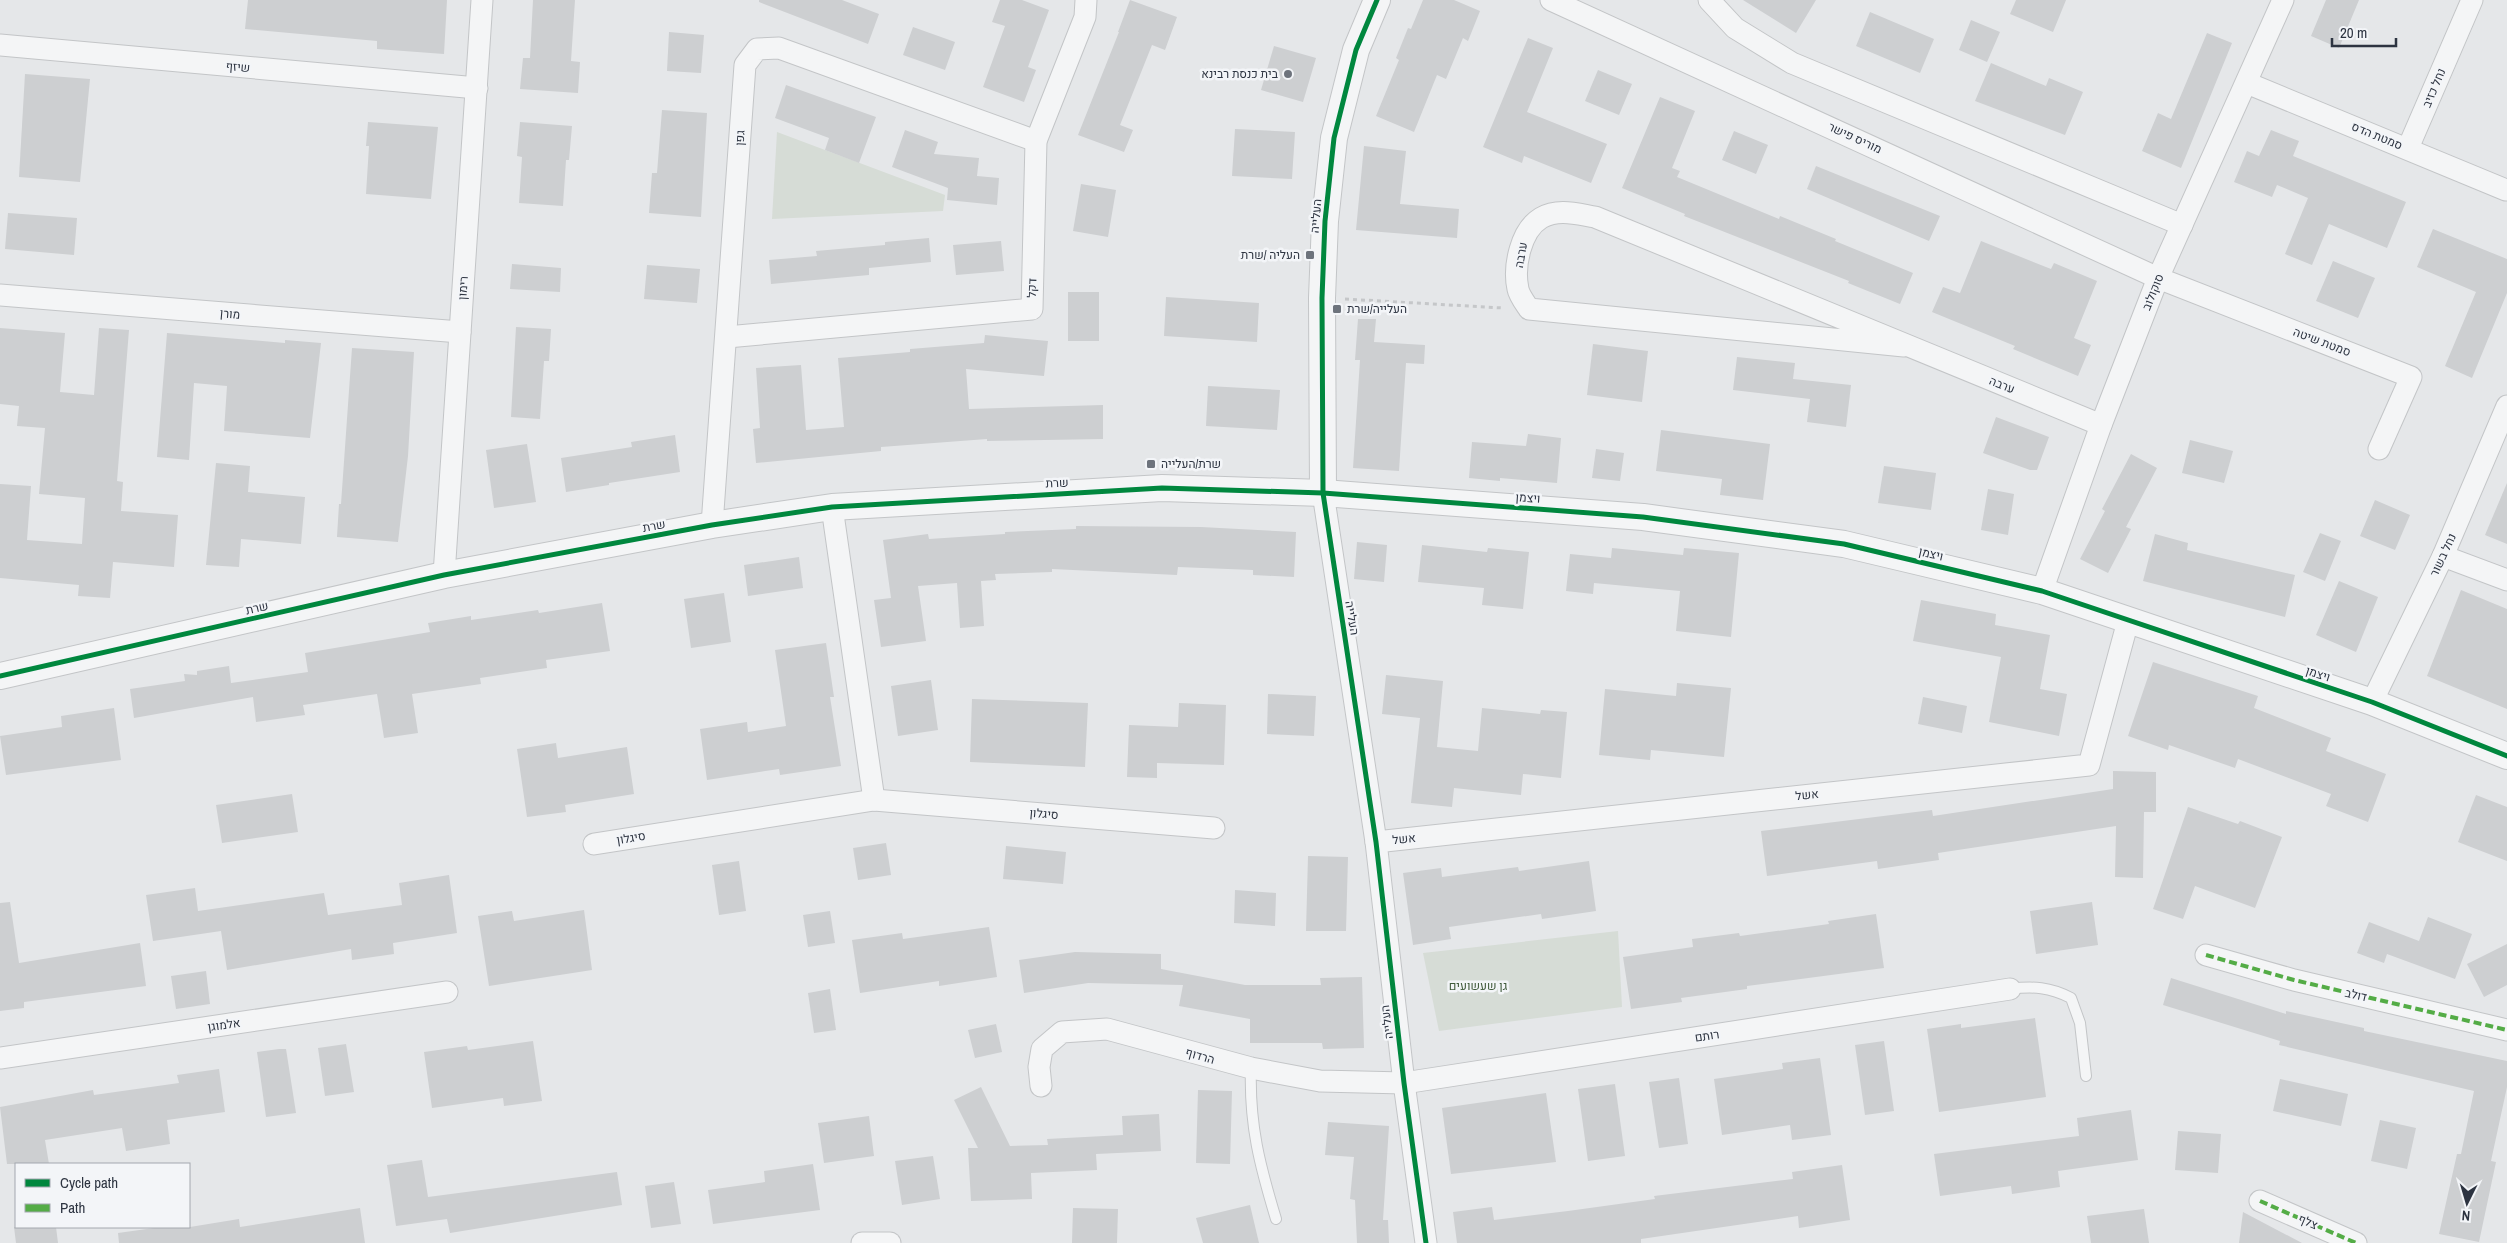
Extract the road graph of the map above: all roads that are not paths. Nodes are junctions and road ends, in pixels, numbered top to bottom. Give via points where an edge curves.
1 (482, 0) edge
2 (1086, 0) edge
3 (1377, 0) edge
4 (1551, 0) edge
5 (1708, 0) edge
6 (2283, 0) edge
7 (2472, 0) edge
8 (0, 45) edge
9 (2246, 83) junction
10 (477, 88) junction
11 (1036, 141) junction
12 (2408, 148) junction
13 (2506, 190) edge
14 (2182, 225) junction
15 (2158, 278) junction
16 (0, 295) edge
17 (460, 332) junction
18 (727, 336) junction
19 (1904, 346) junction
20 (2507, 406) edge
21 (2101, 425) junction
22 (2379, 449) dead end
23 (1323, 493) junction
24 (832, 507) junction
25 (712, 525) junction
26 (2443, 556) junction
27 (444, 576) junction
28 (2507, 580) edge
29 (2042, 591) junction
30 (2128, 621) junction
31 (0, 676) edge
32 (2372, 702) junction
33 (2507, 756) edge
34 (874, 800) junction
35 (1214, 828) dead end
36 (1376, 842) junction
37 (594, 844) dead end
38 (2206, 955) dead end
39 (2010, 989) joint
40 (447, 992) dead end
41 (2507, 1030) edge
42 (0, 1058) edge
43 (1251, 1068) junction
44 (2086, 1076) dead end
45 (1404, 1083) junction
46 (1041, 1086) dead end
47 (2260, 1201) dead end
48 (1276, 1219) dead end
49 (862, 1243) edge
50 (890, 1243) edge
51 (1426, 1243) edge
52 (2356, 1243) edge

1 - 10 street, רימון
2 - 11 street, דקל via 1085,17
3 - 23 street, העלייה via 1356,50 1334,138 1324,221
4 - 15 street, מוריס פישר
5 - 14 street via 1735,28 1792,63
6 - 9 street, סוקולוב
7 - 12 street, נחל כזיב
8 - 10 street, שיזף
9 - 12 street, סמטת הדס
9 - 14 street, סוקולוב
10 - 17 street, רימון
11 - 18 street, דקל via 1032,309
11 - 18 street, גפן via 779,48 757,49 745,65
12 - 13 street, סמטת הדס
14 - 15 street, סוקולוב
15 - 21 street, סוקולוב
15 - 22 street, סמטת שיטה via 2411,377
16 - 17 street, מורן
17 - 27 street, רימון
18 - 25 street, גפן
19 - 19 street, ערבה via 1594,217 1562,212 1541,218 1524,236 1518,265 1518,289 1529,309
19 - 21 street, ערבה
20 - 26 street, נחל בשור
21 - 29 street, סוקולוב
23 - 24 street, שרת via 1162,488
23 - 29 street, ויצמן via 1643,517 1825,541
23 - 36 street, העלייה
24 - 25 street, שרת
24 - 34 street
25 - 27 street, שרת
26 - 28 street
26 - 32 street, נחל בשור
27 - 31 street, שרת
29 - 30 street, ויצמן
30 - 32 street, ויצמן
30 - 36 street, אשל via 2089,765
32 - 33 street, ויצמן
34 - 35 street, סיגלון
34 - 37 street, סיגלון
36 - 45 street, העלייה
38 - 41 street, דולב via 2294,980
39 - 44 lane via 2034,986 2055,990 2070,998 2080,1023
39 - 45 street, רותם
40 - 42 street, אלמוגן
43 - 45 street, הרדוף via 1320,1081
43 - 46 street, הרדוף via 1107,1030 1062,1032 1042,1049 1039,1067
43 - 48 lane via 1252,1122 1260,1166
45 - 51 street, העלייה
47 - 52 street, צלף
49 - 50 street

